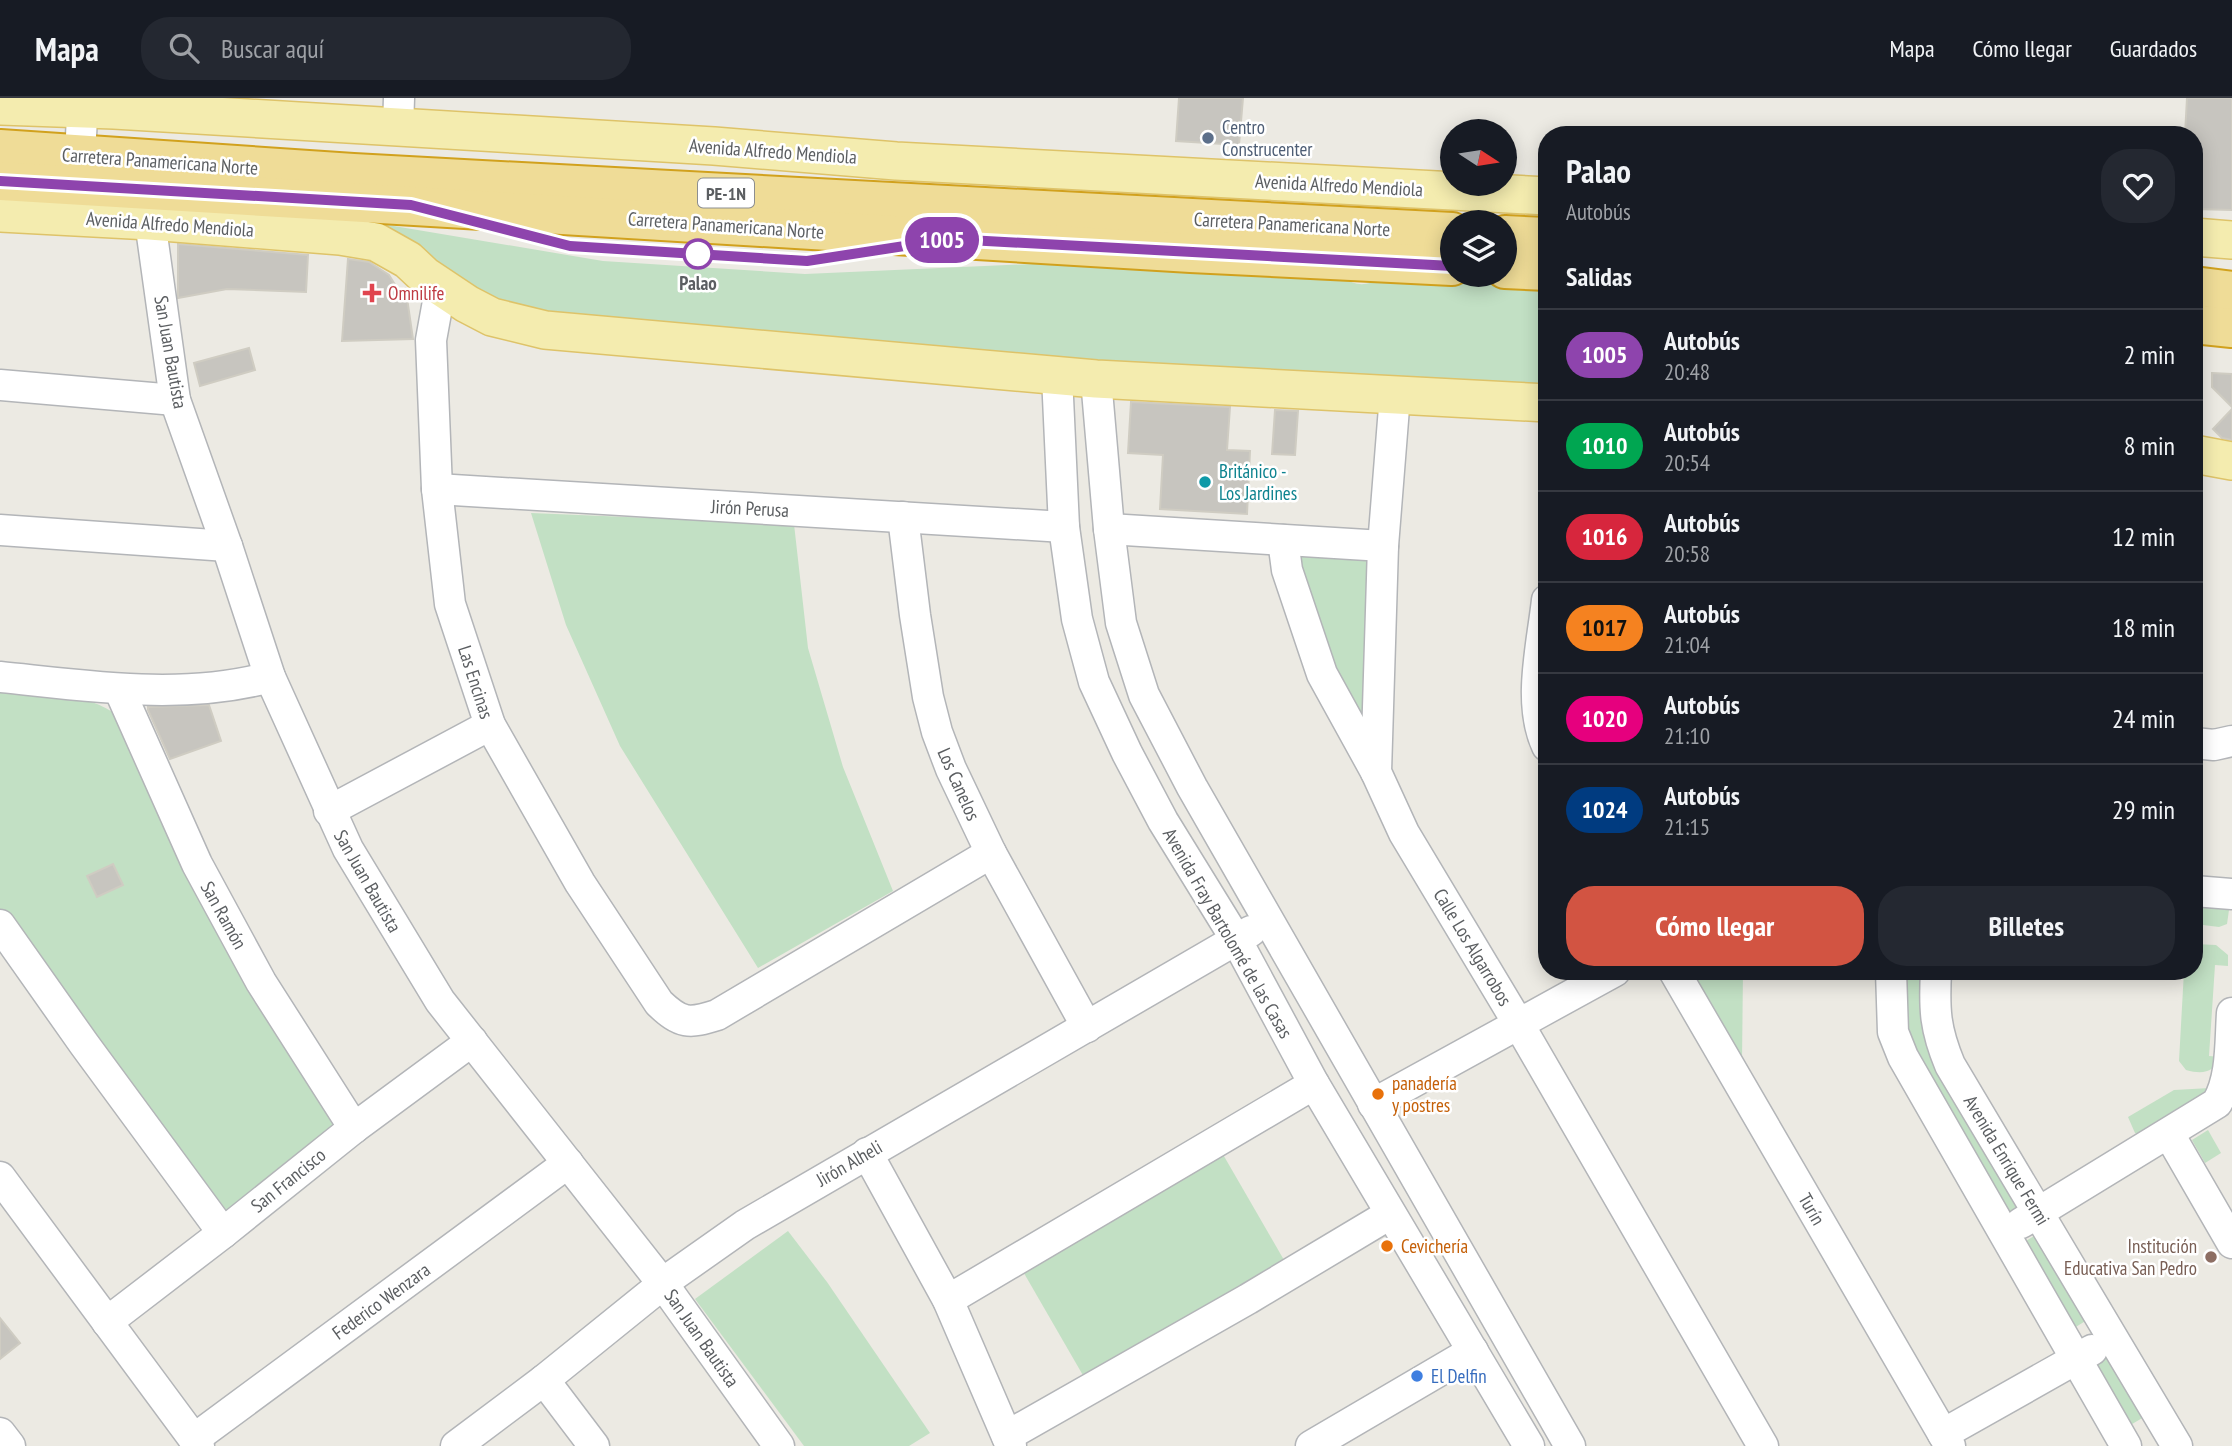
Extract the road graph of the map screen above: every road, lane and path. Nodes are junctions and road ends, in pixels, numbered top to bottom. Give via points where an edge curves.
1 (82, 104) edge
2 (0, 106) edge
3 (398, 113) edge
4 (0, 149) edge
5 (80, 155) junction
6 (0, 181) edge
7 (1538, 196) edge
8 (0, 214) edge
9 (150, 221) junction
10 (1440, 231) edge
11 (1517, 236) edge
12 (1538, 237) edge
13 (2203, 238) edge
14 (2232, 240) edge
15 (1440, 265) edge
16 (1517, 270) edge
17 (1538, 271) edge
18 (441, 285) junction
19 (2203, 297) edge
20 (2223, 320) edge
21 (1057, 376) junction
22 (1096, 379) junction
23 (0, 386) edge
24 (1395, 396) junction
25 (176, 400) junction
26 (1538, 403) edge
27 (2203, 456) edge
28 (2232, 461) edge
29 (437, 489) junction
30 (903, 517) junction
31 (1063, 527) junction
32 (1109, 529) junction
33 (0, 530) edge
34 (1283, 540) junction
35 (227, 546) junction
36 (1383, 546) junction
37 (0, 677) edge
38 (270, 677) junction
39 (1538, 677) edge
40 (118, 689) junction
41 (1538, 698) edge
42 (490, 725) junction
43 (2232, 741) edge
44 (2203, 744) edge
45 (1376, 772) junction
46 (329, 811) junction
47 (991, 853) junction
48 (2203, 892) edge
49 (2232, 894) edge
50 (1269, 919) junction
51 (0, 925) edge
52 (1237, 941) junction
53 (1598, 980) edge
54 (1679, 980) edge
55 (1891, 980) edge
56 (1936, 980) edge
57 (2232, 1013) edge
58 (1518, 1023) junction
59 (1087, 1027) junction
60 (472, 1041) junction
61 (1314, 1084) junction
62 (1373, 1104) junction
63 (354, 1128) junction
64 (2169, 1134) junction
65 (867, 1153) junction
66 (568, 1163) junction
67 (2, 1186) edge
68 (2038, 1212) junction
69 (1390, 1214) junction
70 (223, 1233) junction
71 (2004, 1233) junction
72 (2232, 1243) edge
73 (663, 1284) junction
74 (948, 1300) junction
75 (107, 1322) junction
76 (2112, 1338) junction
77 (1473, 1351) junction
78 (2076, 1359) junction
79 (544, 1380) junction
80 (0, 1433) edge
81 (1947, 1440) edge
82 (1009, 1441) edge
83 (197, 1442) edge
84 (1315, 1445) edge
85 (10, 1446) edge
86 (456, 1446) edge
87 (594, 1446) edge
88 (779, 1446) edge
89 (1529, 1446) edge
90 (1570, 1446) edge
91 (1763, 1446) edge
92 (2126, 1446) edge
93 (2177, 1446) edge

1 - 2 main road, Avenida Alfredo Mendiola
1 - 3 main road, Avenida Alfredo Mendiola via 103,109
1 - 5 street
3 - 7 main road, Avenida Alfredo Mendiola via 896,161
4 - 5 highway, Carretera Panamericana Norte / PE-1N
5 - 10 highway, Carretera Panamericana Norte / PE-1N
6 - 15 highway, Carretera Panamericana Norte / PE-1N
8 - 9 main road, Avenida Alfredo Mendiola
9 - 18 main road, Avenida Alfredo Mendiola via 376,242
9 - 25 street, San Juan Bautista
11 - 12 highway
13 - 14 main road
16 - 17 highway
18 - 21 main road via 492,317 545,330
18 - 29 street, Las Encinas via 431,340
19 - 20 highway
21 - 22 main road
21 - 31 street, Avenida Fray Bartolomé de las Casas
22 - 24 main road
22 - 32 street
23 - 25 street
24 - 26 main road
24 - 36 street, Calle Los Algarrobos
25 - 35 street, San Juan Bautista
27 - 28 main road
29 - 30 street, Jirón Perusa
29 - 42 street, Las Encinas via 450,604
30 - 31 street, Jirón Perusa
30 - 47 street, Los Canelos via 937,732
31 - 52 street, Avenida Fray Bartolomé de las Casas via 1077,619 1094,682 1163,821
32 - 34 street
32 - 50 street via 1121,623 1144,695
33 - 35 street
34 - 36 street
34 - 45 street via 1287,570 1322,674
35 - 38 street, San Juan Bautista
36 - 45 street, Calle Los Algarrobos
37 - 40 street
38 - 40 street via 238,686
38 - 46 street, San Juan Bautista
39 - 41 street
40 - 63 street, San Ramón via 202,875 261,982
42 - 46 street
42 - 47 street, Las Encinas via 580,883 643,981 674,1018 685,1021 717,1016
43 - 44 street
45 - 58 street, Calle Los Algarrobos via 1404,833
46 - 60 street, San Juan Bautista via 440,1001
47 - 59 street, Los Canelos
48 - 49 street
50 - 52 street, Jirón Alheli
50 - 62 street
51 - 70 street
52 - 59 street, Jirón Alheli
52 - 61 street, Avenida Fray Bartolomé de las Casas
53 - 58 street
54 - 81 street, Turín
55 - 71 street, Avenida Enrique Fermi via 1894,1032 1903,1056
56 - 68 street, Avenida Enrique Fermi via 1935,1017 1950,1065
57 - 64 street via 2227,1074 2220,1097
58 - 62 street
58 - 91 street, Calle Los Algarrobos
59 - 65 street, Jirón Alheli
60 - 63 street, San Francisco
60 - 66 street, San Juan Bautista
61 - 69 street, Avenida Fray Bartolomé de las Casas
61 - 74 street
62 - 90 street
63 - 70 street, San Francisco
64 - 68 street
64 - 72 street
65 - 73 street, Jirón Alheli via 745,1225
65 - 74 street
66 - 73 street, San Juan Bautista
66 - 83 street, Federico Wenzara
67 - 75 street
68 - 71 street
68 - 76 street, Avenida Enrique Fermi
69 - 77 street, Avenida Fray Bartolomé de las Casas
69 - 82 street
70 - 75 street, San Francisco
71 - 78 street, Avenida Enrique Fermi
73 - 79 street, Jirón Alheli
73 - 88 street, San Juan Bautista
74 - 82 street
75 - 83 street
76 - 78 street
76 - 93 street, Avenida Enrique Fermi
77 - 84 street
77 - 89 street, Avenida Fray Bartolomé de las Casas
78 - 81 street
78 - 92 street, Avenida Enrique Fermi
79 - 86 street, Jirón Alheli
79 - 87 street
80 - 85 street

